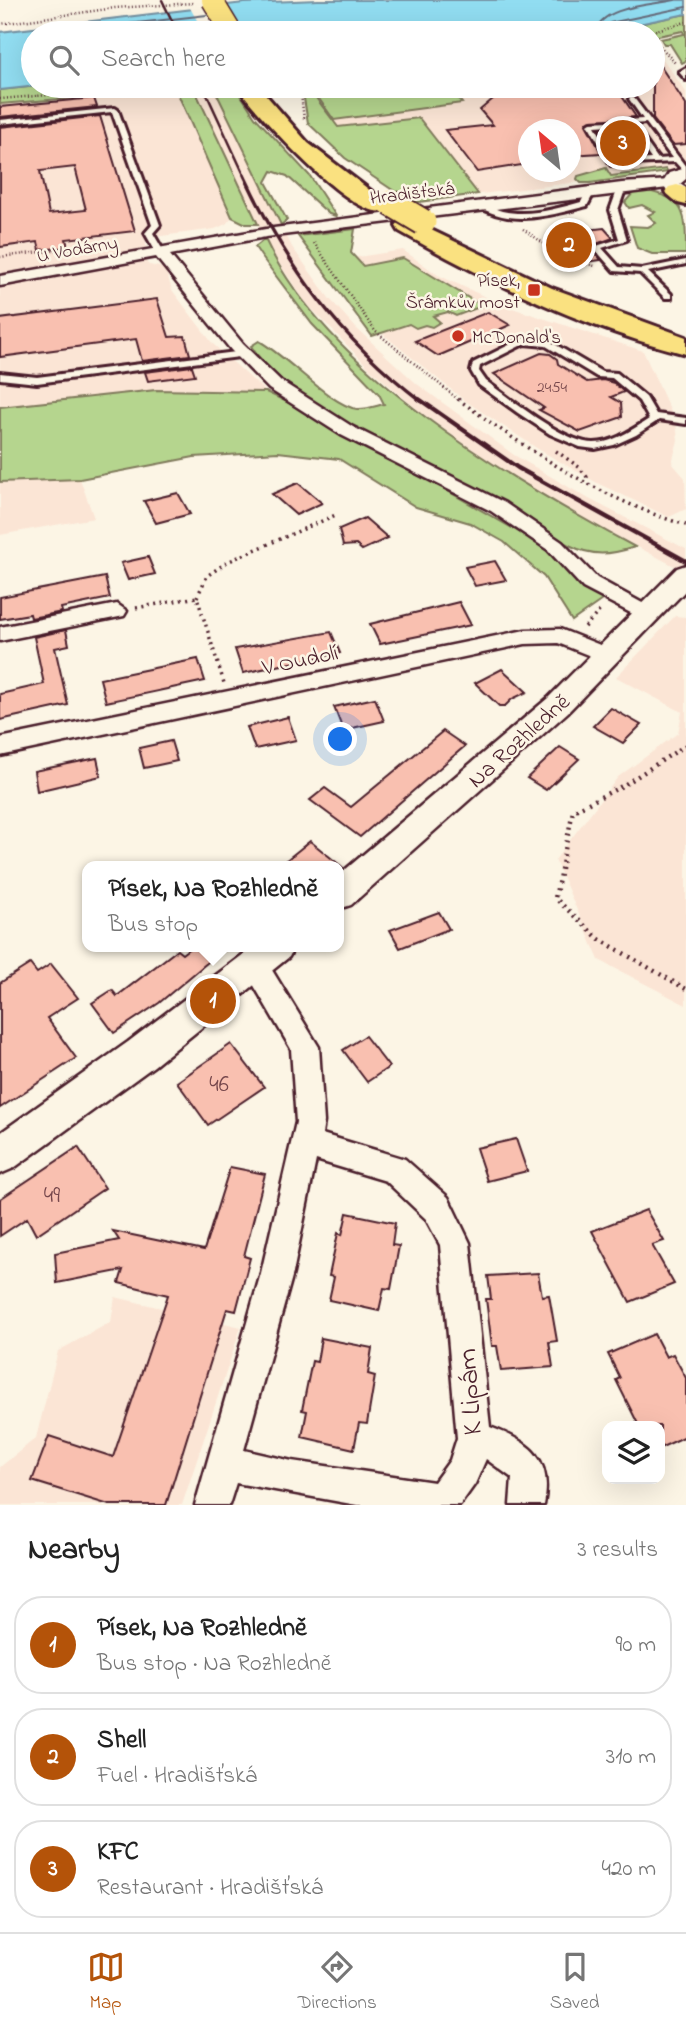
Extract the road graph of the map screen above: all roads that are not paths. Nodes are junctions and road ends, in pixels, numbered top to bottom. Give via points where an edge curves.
1 (197, 2) edge
2 (209, 21) edge
3 (218, 21) edge
4 (261, 98) edge
5 (632, 99) dead end
6 (647, 121) junction
7 (0, 122) edge
8 (628, 122) junction
9 (656, 161) junction
10 (681, 182) edge
11 (622, 187) junction
12 (591, 191) junction
13 (481, 205) junction
14 (160, 252) junction
15 (686, 262) edge
16 (642, 271) junction
17 (0, 281) edge
18 (668, 296) dead end
19 (629, 322) junction
20 (686, 324) edge
21 (686, 335) edge
22 (686, 346) edge
23 (244, 354) junction
24 (686, 361) edge
25 (0, 376) edge
26 (653, 416) junction
27 (686, 421) edge
28 (686, 574) edge
29 (117, 611) road end
30 (648, 615) junction
31 (0, 634) edge
32 (608, 656) junction
33 (0, 747) edge
34 (344, 891) edge
35 (266, 956) edge
36 (305, 1143) junction
37 (0, 1155) edge
38 (474, 1438) junction
39 (224, 1463) junction
40 (445, 1503) edge
41 (212, 1505) edge
42 (527, 1505) edge

1 - 2 highway
1 - 3 highway, bridge
4 - 19 highway via 300,148 383,205
5 - 6 lane
6 - 8 lane
6 - 10 lane
7 - 14 lane via 115,110 156,225 149,233
8 - 9 lane
8 - 9 lane via 591,124 614,163
9 - 10 lane
10 - 11 street, Hradišťská
11 - 12 street, Hradišťská
11 - 16 lane via 614,211 623,240 597,247 617,269
12 - 13 street, Hradišťská
12 - 13 lane via 584,204 540,214 509,214
13 - 14 street, Hradišťská
14 - 17 street, U Vodárny
14 - 23 street
15 - 16 lane
16 - 18 lane
19 - 20 highway
19 - 21 highway
19 - 22 highway
19 - 24 highway
23 - 25 lane via 37,380
23 - 30 street via 275,385 347,430 498,507 555,546 590,583
26 - 26 lane via 654,420 619,439 593,446 575,443 482,383 476,365 523,341 548,344 600,375 614,375 643,399
26 - 27 lane
28 - 30 street, Na Rozhledně
29 - 31 street
30 - 32 street, Na Rozhledně
32 - 33 street, V Oudolí via 560,636 536,636
32 - 34 street, Na Rozhledně via 529,731
35 - 36 street via 305,1047 310,1122
35 - 37 street via 99,1087
36 - 38 street, K Lipám via 395,1169 437,1208 456,1243
36 - 39 street via 277,1273
38 - 40 street, K Lipám via 471,1458
38 - 42 street via 513,1452 523,1463 529,1478
39 - 40 street, K Lipám
39 - 41 street

